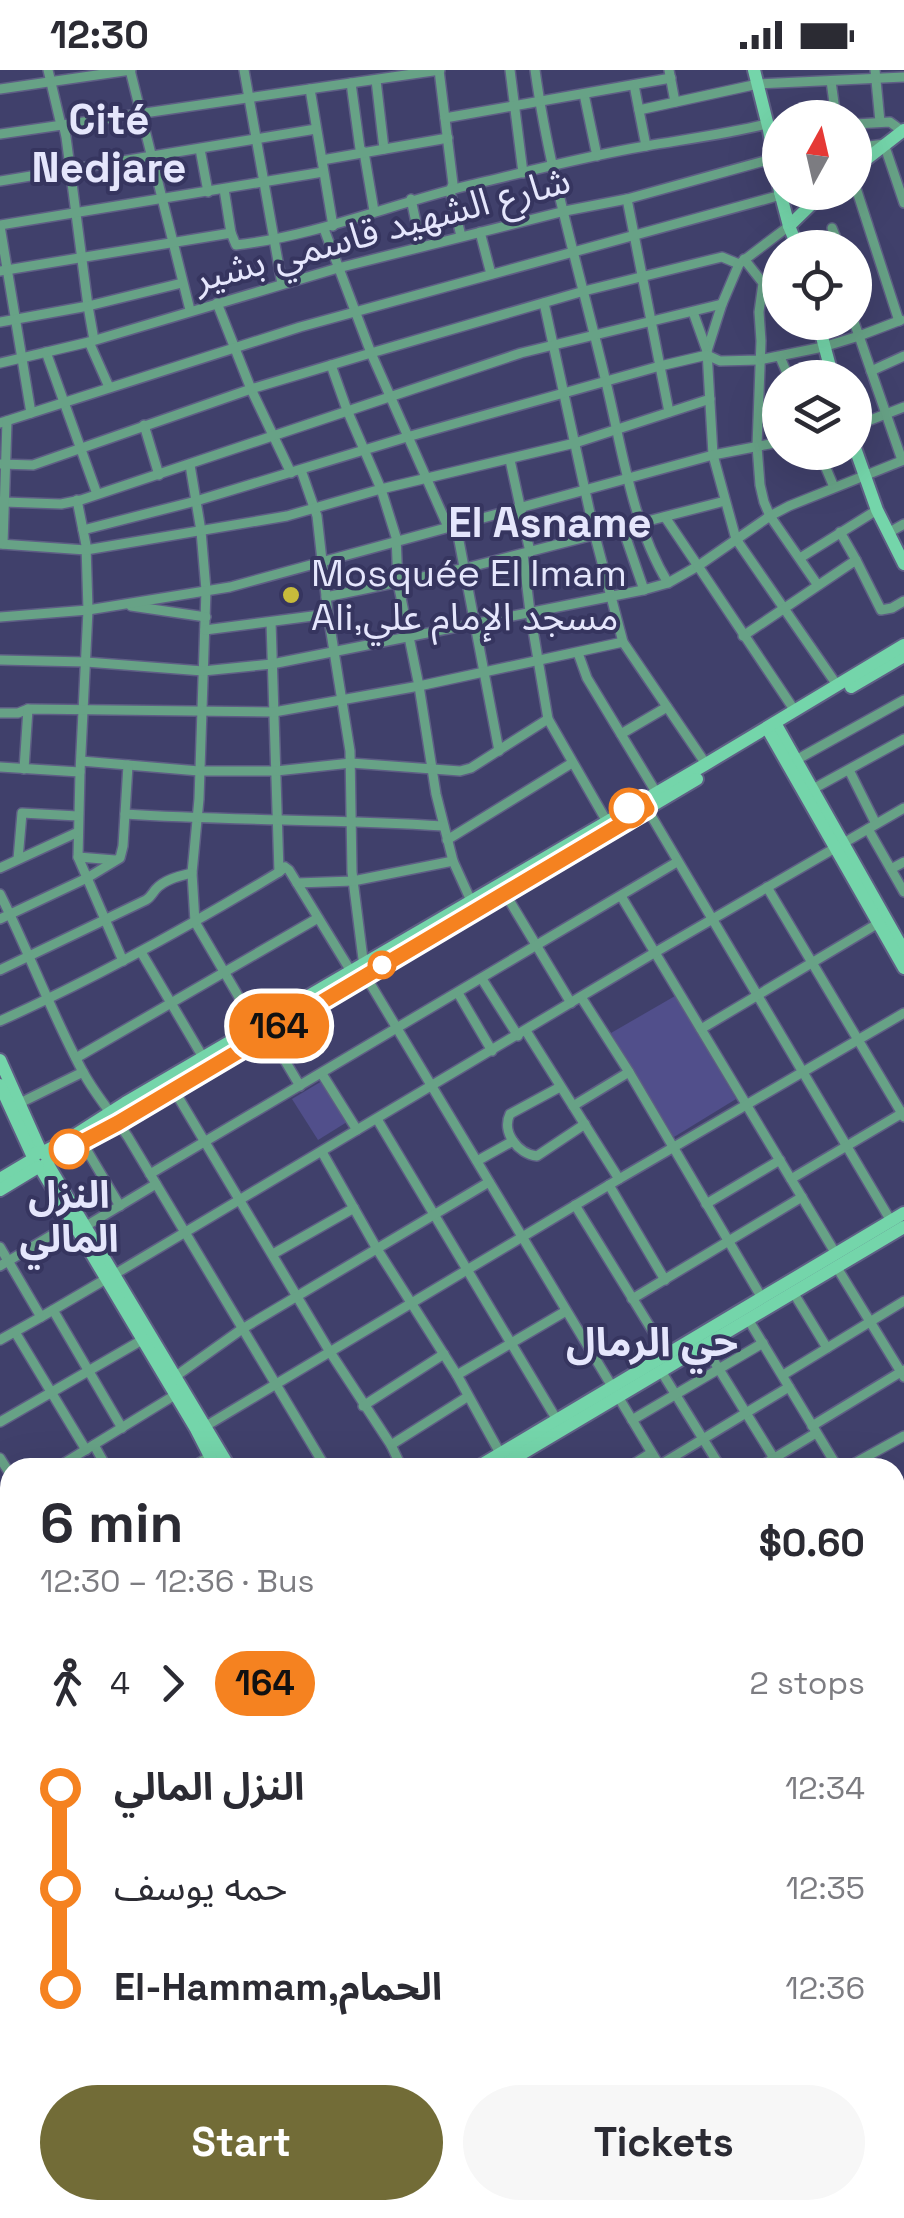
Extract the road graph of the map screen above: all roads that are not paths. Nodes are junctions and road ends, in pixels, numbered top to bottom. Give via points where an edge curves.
1 (48, 70) edge
2 (130, 70) edge
3 (244, 70) edge
4 (440, 70) edge
5 (510, 70) edge
6 (536, 70) edge
7 (851, 70) edge
8 (670, 74) edge
9 (875, 74) edge
10 (756, 77) edge
11 (904, 77) edge
12 (376, 80) junction
13 (836, 80) junction
14 (50, 82) junction
15 (351, 83) junction
16 (634, 85) junction
17 (0, 89) edge
18 (310, 89) junction
19 (584, 94) junction
20 (249, 98) junction
21 (836, 100) edge
22 (540, 102) junction
23 (675, 102) junction
24 (514, 107) junction
25 (639, 110) junction
26 (140, 113) junction
27 (446, 118) junction
28 (874, 123) junction
29 (60, 125) junction
30 (316, 129) junction
31 (762, 130) edge
32 (903, 131) edge
33 (0, 134) edge
34 (448, 138) junction
35 (257, 140) junction
36 (646, 146) junction
37 (878, 146) junction
38 (872, 147) edge
39 (384, 149) junction
40 (200, 150) junction
41 (364, 152) junction
42 (872, 152) edge
43 (596, 156) junction
44 (152, 157) junction
45 (322, 160) junction
46 (762, 161) edge
47 (554, 166) junction
48 (70, 170) junction
49 (324, 172) junction
50 (523, 173) junction
51 (0, 181) edge
52 (264, 182) junction
53 (224, 189) junction
54 (450, 190) junction
55 (208, 192) junction
56 (627, 198) junction
57 (762, 198) edge
58 (411, 199) junction
59 (162, 200) junction
60 (904, 204) edge
61 (785, 210) edge
62 (805, 210) edge
63 (864, 210) edge
64 (374, 211) junction
65 (564, 211) junction
66 (76, 212) junction
67 (0, 225) edge
68 (789, 226) junction
69 (329, 227) junction
70 (791, 230) edge
71 (231, 232) junction
72 (480, 232) junction
73 (461, 236) junction
74 (635, 236) junction
75 (273, 240) junction
76 (172, 242) junction
77 (421, 246) junction
78 (574, 251) junction
79 (82, 258) junction
80 (742, 262) junction
81 (338, 268) junction
82 (3, 271) edge
83 (491, 274) junction
84 (642, 276) junction
85 (182, 284) junction
86 (282, 284) junction
87 (584, 291) junction
88 (217, 303) junction
89 (544, 303) junction
90 (722, 304) junction
91 (88, 306) junction
92 (190, 310) junction
93 (354, 311) junction
94 (693, 312) junction
95 (15, 319) junction
96 (901, 320) edge
97 (0, 322) edge
98 (651, 322) junction
99 (872, 331) edge
100 (594, 335) junction
101 (822, 340) edge
102 (846, 340) edge
103 (92, 341) junction
104 (554, 344) junction
105 (232, 347) junction
106 (824, 347) junction
107 (46, 352) junction
108 (707, 352) junction
109 (371, 353) junction
110 (780, 356) junction
111 (904, 356) edge
112 (21, 358) junction
113 (759, 360) junction
114 (782, 360) edge
115 (828, 360) edge
116 (0, 363) edge
117 (331, 365) junction
118 (660, 366) junction
119 (872, 370) edge
120 (872, 373) edge
121 (606, 380) junction
122 (108, 387) junction
123 (251, 390) junction
124 (565, 391) junction
125 (390, 396) junction
126 (710, 399) junction
127 (64, 402) junction
128 (904, 407) edge
129 (347, 410) junction
130 (669, 412) junction
131 (32, 413) junction
132 (886, 414) junction
133 (872, 419) edge
134 (4, 422) edge
135 (144, 425) junction
136 (616, 430) junction
137 (274, 436) junction
138 (407, 436) junction
139 (576, 443) junction
140 (762, 445) edge
141 (757, 446) junction
142 (80, 448) junction
143 (365, 450) junction
144 (713, 455) junction
145 (510, 460) junction
146 (903, 460) edge
147 (3, 464) edge
148 (190, 465) junction
149 (827, 470) edge
150 (862, 470) edge
151 (296, 471) junction
152 (159, 475) junction
153 (864, 476) junction
154 (426, 479) junction
155 (629, 479) junction
156 (834, 487) junction
157 (381, 489) junction
158 (586, 490) junction
159 (97, 494) junction
160 (77, 500) junction
161 (725, 501) junction
162 (4, 502) junction
163 (196, 502) junction
164 (314, 509) junction
165 (520, 509) junction
166 (877, 510) junction
167 (770, 516) junction
168 (665, 517) junction
169 (641, 524) junction
170 (904, 524) edge
171 (452, 526) junction
172 (622, 529) junction
173 (83, 530) junction
174 (201, 531) junction
175 (840, 532) junction
176 (888, 534) junction
177 (595, 536) junction
178 (736, 540) junction
179 (396, 542) junction
180 (1, 544) edge
181 (86, 550) junction
182 (526, 553) junction
183 (800, 558) junction
184 (856, 560) junction
185 (322, 562) junction
186 (904, 564) edge
187 (698, 566) junction
188 (466, 568) junction
189 (398, 583) junction
190 (668, 583) junction
191 (817, 584) junction
192 (206, 590) junction
193 (644, 590) junction
194 (610, 596) junction
195 (326, 597) junction
196 (904, 601) edge
197 (124, 605) junction
198 (784, 608) junction
199 (88, 610) junction
200 (530, 612) junction
201 (328, 614) junction
202 (0, 617) edge
203 (206, 617) junction
204 (271, 622) junction
205 (476, 624) junction
206 (206, 630) junction
207 (743, 636) junction
208 (408, 637) junction
209 (622, 642) junction
210 (904, 645) edge
211 (334, 652) junction
212 (578, 653) junction
213 (904, 656) edge
214 (0, 660) edge
215 (86, 662) junction
216 (538, 662) junction
217 (272, 664) junction
218 (203, 671) junction
219 (484, 673) junction
220 (837, 685) junction
221 (419, 686) junction
222 (344, 700) junction
223 (904, 700) edge
224 (666, 707) junction
225 (28, 709) junction
226 (83, 711) junction
227 (795, 711) junction
228 (274, 712) junction
229 (0, 713) edge
230 (202, 713) junction
231 (548, 719) junction
232 (773, 729) junction
233 (621, 734) junction
234 (904, 739) edge
235 (499, 751) junction
236 (796, 760) junction
237 (351, 764) junction
238 (572, 764) junction
239 (706, 764) junction
240 (128, 765) junction
241 (0, 767) edge
242 (80, 767) junction
243 (24, 768) junction
244 (433, 769) junction
245 (849, 770) junction
246 (200, 771) junction
247 (276, 771) junction
248 (813, 789) junction
249 (656, 792) junction
250 (644, 805) junction
251 (904, 808) edge
252 (125, 814) junction
253 (78, 816) junction
254 (197, 819) junction
255 (350, 820) junction
256 (606, 820) junction
257 (278, 822) junction
258 (443, 826) junction
259 (872, 827) junction
260 (78, 832) junction
261 (447, 840) junction
262 (838, 846) junction
263 (78, 857) junction
264 (18, 858) junction
265 (116, 860) junction
266 (453, 861) junction
267 (677, 862) junction
268 (904, 862) edge
269 (0, 868) edge
270 (891, 869) junction
271 (279, 872) junction
272 (192, 873) junction
273 (87, 878) junction
274 (353, 881) junction
275 (297, 883) junction
276 (768, 887) junction
277 (502, 888) junction
278 (904, 892) edge
279 (0, 894) edge
280 (620, 896) junction
281 (474, 906) junction
282 (5, 917) edge
283 (318, 918) junction
284 (104, 920) junction
285 (712, 920) junction
286 (196, 922) junction
287 (878, 924) junction
288 (898, 929) edge
289 (538, 946) junction
290 (904, 951) edge
291 (141, 952) junction
292 (654, 952) junction
293 (28, 956) junction
294 (123, 961) junction
295 (812, 964) junction
296 (904, 968) edge
297 (0, 970) edge
298 (223, 971) junction
299 (360, 971) junction
300 (482, 979) junction
301 (458, 993) junction
302 (756, 996) junction
303 (581, 997) junction
304 (48, 1000) junction
305 (170, 1002) junction
306 (571, 1004) junction
307 (904, 1013) edge
308 (0, 1021) edge
309 (263, 1028) junction
310 (701, 1029) junction
311 (397, 1030) junction
312 (522, 1033) junction
313 (858, 1040) junction
314 (492, 1051) junction
315 (76, 1058) junction
316 (204, 1058) junction
317 (0, 1060) edge
318 (83, 1072) junction
319 (629, 1072) junction
320 (802, 1072) junction
321 (322, 1074) junction
322 (171, 1084) junction
323 (0, 1085) edge
324 (432, 1085) junction
325 (300, 1086) junction
326 (560, 1086) junction
327 (20, 1102) junction
328 (746, 1104) junction
329 (573, 1106) junction
330 (903, 1114) edge
331 (114, 1118) junction
332 (377, 1119) junction
333 (585, 1124) junction
334 (358, 1130) junction
335 (513, 1141) junction
336 (82, 1142) junction
337 (205, 1142) junction
338 (847, 1146) junction
339 (673, 1148) junction
340 (322, 1152) junction
341 (40, 1160) junction
342 (780, 1160) junction
343 (477, 1161) junction
344 (150, 1174) junction
345 (0, 1179) edge
346 (620, 1179) junction
347 (792, 1179) junction
348 (489, 1182) junction
349 (156, 1184) junction
350 (609, 1185) junction
351 (0, 1190) edge
352 (802, 1197) junction
353 (240, 1200) junction
354 (706, 1204) junction
355 (576, 1205) junction
356 (120, 1206) junction
357 (354, 1208) junction
358 (904, 1212) edge
359 (434, 1216) junction
360 (897, 1224) edge
361 (79, 1225) junction
362 (184, 1232) junction
363 (522, 1238) junction
364 (728, 1243) junction
365 (0, 1248) edge
366 (377, 1248) junction
367 (273, 1254) junction
368 (836, 1260) junction
369 (4, 1264) edge
370 (467, 1270) junction
371 (110, 1277) junction
372 (665, 1280) junction
373 (793, 1292) junction
374 (299, 1296) junction
375 (762, 1298) junction
376 (632, 1299) junction
377 (904, 1301) edge
378 (410, 1303) junction
379 (54, 1310) junction
380 (566, 1311) junction
381 (41, 1317) junction
382 (748, 1319) junction
383 (870, 1321) junction
384 (242, 1329) junction
385 (15, 1332) junction
386 (0, 1340) edge
387 (142, 1340) junction
388 (763, 1343) junction
389 (511, 1344) junction
390 (704, 1345) junction
391 (827, 1348) junction
392 (330, 1352) junction
393 (444, 1354) junction
394 (667, 1363) junction
395 (718, 1368) junction
396 (89, 1370) junction
397 (903, 1373) edge
398 (783, 1375) junction
399 (176, 1376) junction
400 (456, 1376) junction
401 (278, 1384) junction
402 (790, 1387) junction
403 (614, 1391) junction
404 (52, 1392) junction
405 (676, 1394) junction
406 (175, 1395) junction
407 (468, 1397) junction
408 (363, 1406) junction
409 (747, 1414) junction
410 (557, 1420) junction
411 (632, 1420) junction
412 (0, 1422) edge
413 (206, 1426) junction
414 (122, 1428) junction
415 (814, 1429) junction
416 (904, 1436) edge
417 (704, 1440) junction
418 (391, 1445) junction
419 (90, 1448) junction
420 (651, 1453) junction
421 (520, 1454) junction
422 (73, 1458) edge
423 (98, 1458) edge
424 (211, 1458) edge
425 (224, 1458) edge
426 (320, 1458) edge
427 (397, 1458) edge
428 (498, 1458) edge
429 (502, 1458) edge
430 (506, 1458) edge
431 (523, 1458) edge
432 (643, 1458) edge
433 (654, 1458) edge
434 (674, 1458) edge
435 (715, 1458) edge
436 (774, 1458) edge
437 (781, 1458) edge
438 (832, 1458) edge
439 (864, 1458) edge

1 - 14 street
2 - 14 street
2 - 26 street
3 - 20 street
4 - 12 street
4 - 27 street
5 - 24 street
6 - 22 street
7 - 13 street
8 - 16 street
8 - 23 street
9 - 11 street
9 - 13 street
9 - 28 street
10 - 13 street
10 - 23 street
12 - 15 street
12 - 39 street
13 - 21 street
14 - 17 street
14 - 29 street
15 - 18 street
15 - 41 street
16 - 19 street
16 - 25 street
18 - 20 street
18 - 30 street
19 - 22 street
19 - 43 street
20 - 26 street
20 - 35 street
22 - 24 street
22 - 47 street
23 - 25 street
24 - 27 street
24 - 50 street
25 - 36 street
26 - 29 street
26 - 44 street
27 - 34 street
28 - 32 street
28 - 37 street
29 - 33 street
29 - 48 street
30 - 35 street
30 - 45 street
31 - 36 street
32 - 37 main road
34 - 39 street
34 - 54 street
35 - 40 street
35 - 52 street
36 - 43 street
37 - 38 street
37 - 42 main road
37 - 60 street
39 - 41 street
40 - 44 street
40 - 55 street
41 - 45 street
41 - 64 street
43 - 47 street
44 - 48 street
44 - 59 street
45 - 49 street
46 - 56 street, شارع الشهيد قاسمي بشير
47 - 50 street
47 - 65 street
48 - 51 street
48 - 66 street
49 - 52 street
49 - 69 street
50 - 54 street
52 - 53 street
52 - 75 street
53 - 55 street
53 - 71 street
54 - 58 street
54 - 73 street
55 - 59 street
56 - 65 street, شارع الشهيد قاسمي بشير
56 - 74 street
57 - 74 street
58 - 64 street
58 - 77 street
59 - 66 street
59 - 76 street
61 - 68 main road
62 - 68 main road
63 - 96 street
64 - 69 street
65 - 72 street, شارع الشهيد قاسمي بشير
65 - 78 street
66 - 67 street
66 - 79 street
67 - 82 street
68 - 70 main road
68 - 80 street
69 - 75 street
69 - 81 street
71 - 75 street via 236,245
71 - 76 street
72 - 73 street, شارع الشهيد قاسمي بشير
72 - 83 street
73 - 77 street, شارع الشهيد قاسمي بشير
74 - 78 street
74 - 84 street
75 - 86 street
76 - 79 street
76 - 85 street
77 - 81 street, شارع الشهيد قاسمي بشير
78 - 83 street
78 - 87 street
79 - 82 street
79 - 91 street
80 - 84 street via 722,257
80 - 90 street
80 - 113 street via 763,282
81 - 86 street, شارع الشهيد قاسمي بشير
81 - 93 street
82 - 95 street
83 - 93 street
84 - 87 street
84 - 98 street
85 - 91 street
85 - 92 street
86 - 88 street, شارع الشهيد قاسمي بشير
87 - 89 street
87 - 100 street
88 - 92 street, شارع الشهيد قاسمي بشير
88 - 105 street
89 - 104 street
89 - 109 street
90 - 94 street
90 - 108 street
91 - 95 street
91 - 103 street
92 - 103 street, شارع الشهيد قاسمي بشير
93 - 105 street
93 - 109 street
94 - 98 street
94 - 108 street
95 - 97 street
95 - 112 street
96 - 99 street
98 - 100 street
98 - 118 street
100 - 104 street
100 - 121 street
101 - 106 main road
102 - 106 street
103 - 107 street, شارع الشهيد قاسمي بشير
103 - 122 street
104 - 124 street
104 - 125 street
105 - 122 street
105 - 123 street
106 - 110 street
106 - 115 main road
107 - 112 street, شارع الشهيد قاسمي بشير
107 - 127 street
108 - 113 street via 720,361
108 - 118 street
108 - 126 street
109 - 117 street
109 - 125 street
110 - 113 street
110 - 114 street
111 - 119 street
112 - 116 street, شارع الشهيد قاسمي بشير
112 - 131 street
113 - 141 street
117 - 123 street
117 - 129 street
118 - 121 street
118 - 130 street
120 - 132 street
121 - 124 street
121 - 136 street
122 - 127 street
123 - 135 street
123 - 137 street
124 - 138 street
124 - 139 street
125 - 129 street
125 - 138 street
126 - 130 street
126 - 144 street
127 - 131 street
127 - 142 street
128 - 132 street
129 - 137 street
129 - 143 street
130 - 136 street
131 - 134 street
132 - 133 street
132 - 146 street
134 - 147 street
135 - 142 street
135 - 152 street
136 - 139 street
136 - 155 street
137 - 148 street
137 - 151 street
138 - 143 street
138 - 154 street
139 - 145 street
139 - 158 street
140 - 141 street
141 - 144 street
141 - 167 street
142 - 147 street via 32,465
142 - 159 street
143 - 151 street
143 - 157 street
144 - 155 street
144 - 161 street
145 - 154 street
145 - 165 street
146 - 153 street
147 - 162 street
148 - 152 street
148 - 163 street
149 - 156 street
150 - 153 main road
151 - 163 street
151 - 164 street
152 - 159 street
153 - 156 street
153 - 166 main road
154 - 157 street
154 - 171 street
155 - 158 street
155 - 169 street
156 - 167 street
157 - 164 street
157 - 179 street
158 - 165 street
158 - 177 street
159 - 160 street
160 - 162 street
160 - 173 street
161 - 168 street
161 - 178 street
162 - 180 street
163 - 173 street
163 - 174 street
164 - 174 street
164 - 185 street
165 - 171 street
165 - 182 street
166 - 175 street
166 - 176 main road
167 - 178 street
167 - 183 street
168 - 169 street
168 - 187 street
169 - 172 street
169 - 190 street
170 - 176 street
171 - 179 street
171 - 188 street
172 - 177 street
172 - 193 street
173 - 181 street
174 - 181 street
174 - 192 street
175 - 183 street
175 - 184 street
176 - 186 main road
177 - 182 street
177 - 194 street
178 - 187 street
178 - 198 street
179 - 185 street
179 - 189 street
180 - 181 street
181 - 199 street
182 - 188 street
182 - 200 street
183 - 191 street
184 - 191 street
184 - 196 street via 881,610
185 - 192 street
185 - 195 street
187 - 190 street
187 - 207 street
188 - 189 street
188 - 205 street
189 - 195 street
189 - 208 street
190 - 193 street
191 - 198 street
192 - 197 street
192 - 203 street
193 - 194 street
194 - 200 street
194 - 209 street
195 - 201 street
197 - 199 street
197 - 203 street
198 - 207 street
198 - 220 street
199 - 202 street
199 - 215 street
200 - 205 street
200 - 216 street
201 - 204 street
201 - 211 street
203 - 206 street
204 - 206 street
204 - 217 street
205 - 208 street
205 - 219 street
206 - 218 street
207 - 227 street
208 - 211 street
208 - 221 street
209 - 212 street
209 - 224 street
210 - 220 main road
211 - 217 street
211 - 222 street
212 - 216 street
212 - 233 street
213 - 232 main road
214 - 215 street
215 - 218 street
215 - 226 street
216 - 219 street
216 - 231 street
217 - 218 street
217 - 228 street
218 - 230 street
219 - 221 street
219 - 235 street
220 - 227 main road
221 - 222 street
221 - 244 street
222 - 228 street
222 - 237 street
223 - 236 street
224 - 233 street
224 - 239 street
225 - 226 street
225 - 229 street
225 - 243 street
226 - 230 street
226 - 242 street
227 - 232 main road
228 - 230 street
228 - 247 street
230 - 246 street
231 - 235 street
231 - 238 street
232 - 236 main road
232 - 239 main road
232 - 250 main road
232 - 262 main road
233 - 249 street
234 - 245 street
235 - 244 street via 460,771
236 - 248 main road
237 - 244 street
237 - 247 street
237 - 255 street
238 - 256 street
238 - 261 street
239 - 249 main road
240 - 242 street
240 - 246 street
240 - 252 street
241 - 243 street
242 - 243 street
242 - 253 street
244 - 258 street
245 - 248 street
245 - 259 street
246 - 247 street
246 - 254 street
247 - 257 street
248 - 262 main road
249 - 250 main road
250 - 256 main road
250 - 267 street
250 - 277 main road
251 - 259 street
252 - 254 street
252 - 265 street via 123,851
253 - 260 street
253 - 264 street via 22,813
254 - 257 street
254 - 272 street
255 - 257 street
255 - 258 street
255 - 274 street
256 - 277 main road
257 - 271 street
258 - 261 street
259 - 262 street
259 - 270 street
260 - 263 street
260 - 264 street
261 - 266 street
262 - 276 street
262 - 287 main road
262 - 288 main road
263 - 265 street
263 - 273 street
264 - 269 street
265 - 273 street
266 - 274 street
266 - 281 street
267 - 280 street
267 - 285 street
268 - 270 street
270 - 278 street
271 - 275 street via 288,868
271 - 286 street
272 - 284 street
272 - 286 street
273 - 282 street
273 - 284 street
274 - 275 street
274 - 299 street
275 - 283 street
276 - 285 street
276 - 295 street
277 - 281 main road
277 - 289 street
279 - 282 street
280 - 289 street
280 - 292 street
281 - 299 main road
282 - 293 street
283 - 298 street
283 - 299 street
284 - 293 street
284 - 294 street
285 - 292 street
285 - 302 street
286 - 291 street
286 - 298 street
287 - 295 street
287 - 296 main road
288 - 290 main road
289 - 300 street
289 - 306 street
291 - 294 street
291 - 305 street
292 - 303 street
292 - 310 street
293 - 297 street
293 - 304 street
294 - 304 street
295 - 302 street
295 - 313 street
298 - 305 street
298 - 309 street
299 - 309 main road
299 - 311 street
300 - 301 street
300 - 312 street
301 - 311 street
301 - 314 street
302 - 310 street
302 - 320 street
303 - 306 street
303 - 319 street
304 - 308 street
304 - 315 street
305 - 315 street
305 - 316 street
306 - 312 street
307 - 313 street
309 - 316 main road
309 - 322 main road
309 - 325 street
310 - 328 street
311 - 321 street
311 - 324 street
312 - 314 street
312 - 326 street
313 - 320 street
313 - 330 street
314 - 324 street
315 - 318 street
316 - 322 main road
317 - 327 main road
318 - 327 street
318 - 331 street
319 - 329 street
319 - 339 street
320 - 328 street
320 - 338 street
321 - 325 street
321 - 334 street
322 - 331 main road
322 - 337 street
323 - 341 main road
324 - 332 street
324 - 343 street
325 - 337 street
326 - 329 street
326 - 335 street via 510,1114 506,1128
327 - 341 main road
328 - 339 street
328 - 342 street
329 - 333 street
330 - 338 street
331 - 336 main road
331 - 341 main road
331 - 344 street
332 - 334 street
332 - 359 street
333 - 335 street via 537,1156
333 - 346 street
334 - 340 street
335 - 343 street
336 - 341 main road
336 - 356 street
337 - 344 street
337 - 353 street
338 - 347 street
338 - 360 street
339 - 346 street
339 - 354 street
340 - 353 street
340 - 357 street
341 - 345 main road
341 - 351 main road
341 - 361 main road
342 - 347 street
342 - 354 street
343 - 348 street
344 - 349 street
346 - 350 street
347 - 352 street
348 - 359 street
348 - 363 street
349 - 356 street
349 - 362 street
350 - 355 street
350 - 372 street
352 - 364 street
352 - 368 street
353 - 362 street
353 - 367 street
354 - 364 street
355 - 363 street
355 - 376 street
356 - 361 street
357 - 366 street
357 - 367 street
358 - 360 main road
359 - 366 street
359 - 370 street
360 - 368 main road
361 - 369 street
361 - 371 main road
362 - 371 street
362 - 384 street
363 - 370 street
363 - 380 street
364 - 372 street
364 - 375 street
365 - 369 street
366 - 374 street
366 - 378 street
367 - 374 street
368 - 373 main road
368 - 375 main road
368 - 383 street
369 - 381 street
370 - 378 street
370 - 389 street
371 - 379 street
371 - 387 main road
371 - 399 main road
372 - 376 street
373 - 382 main road
373 - 391 street
374 - 384 street
374 - 392 street
375 - 394 main road
376 - 394 street
377 - 383 street
378 - 392 street
378 - 393 street
379 - 381 street
379 - 396 street
380 - 389 street
380 - 403 street
381 - 385 street
382 - 388 street
382 - 390 main road
383 - 391 street
383 - 397 street
384 - 399 street
384 - 401 street
385 - 386 street
385 - 404 street
387 - 396 street
387 - 406 main road
388 - 395 street
388 - 398 street
389 - 400 street
389 - 410 street
390 - 394 main road
390 - 395 street
391 - 398 street
392 - 401 street
392 - 408 street
393 - 400 street
393 - 408 street
394 - 403 main road
394 - 405 street
395 - 405 street
395 - 409 street
396 - 404 street
396 - 414 street
397 - 415 street
398 - 402 street
399 - 413 main road
400 - 407 street
401 - 413 street
401 - 426 street
402 - 409 street
402 - 415 street
403 - 410 main road
403 - 411 street
403 - 421 main road
404 - 412 street
404 - 419 street
405 - 411 street
405 - 417 street
406 - 414 street
406 - 424 main road
407 - 418 street
407 - 428 street
408 - 418 street
409 - 417 street
409 - 436 street
410 - 429 main road
411 - 420 street
413 - 425 main road
414 - 419 street
415 - 437 street
415 - 438 street
416 - 439 street
417 - 434 street
417 - 435 street
418 - 427 street
419 - 422 street
419 - 423 street
420 - 432 street
420 - 433 street
421 - 430 main road
421 - 431 street

